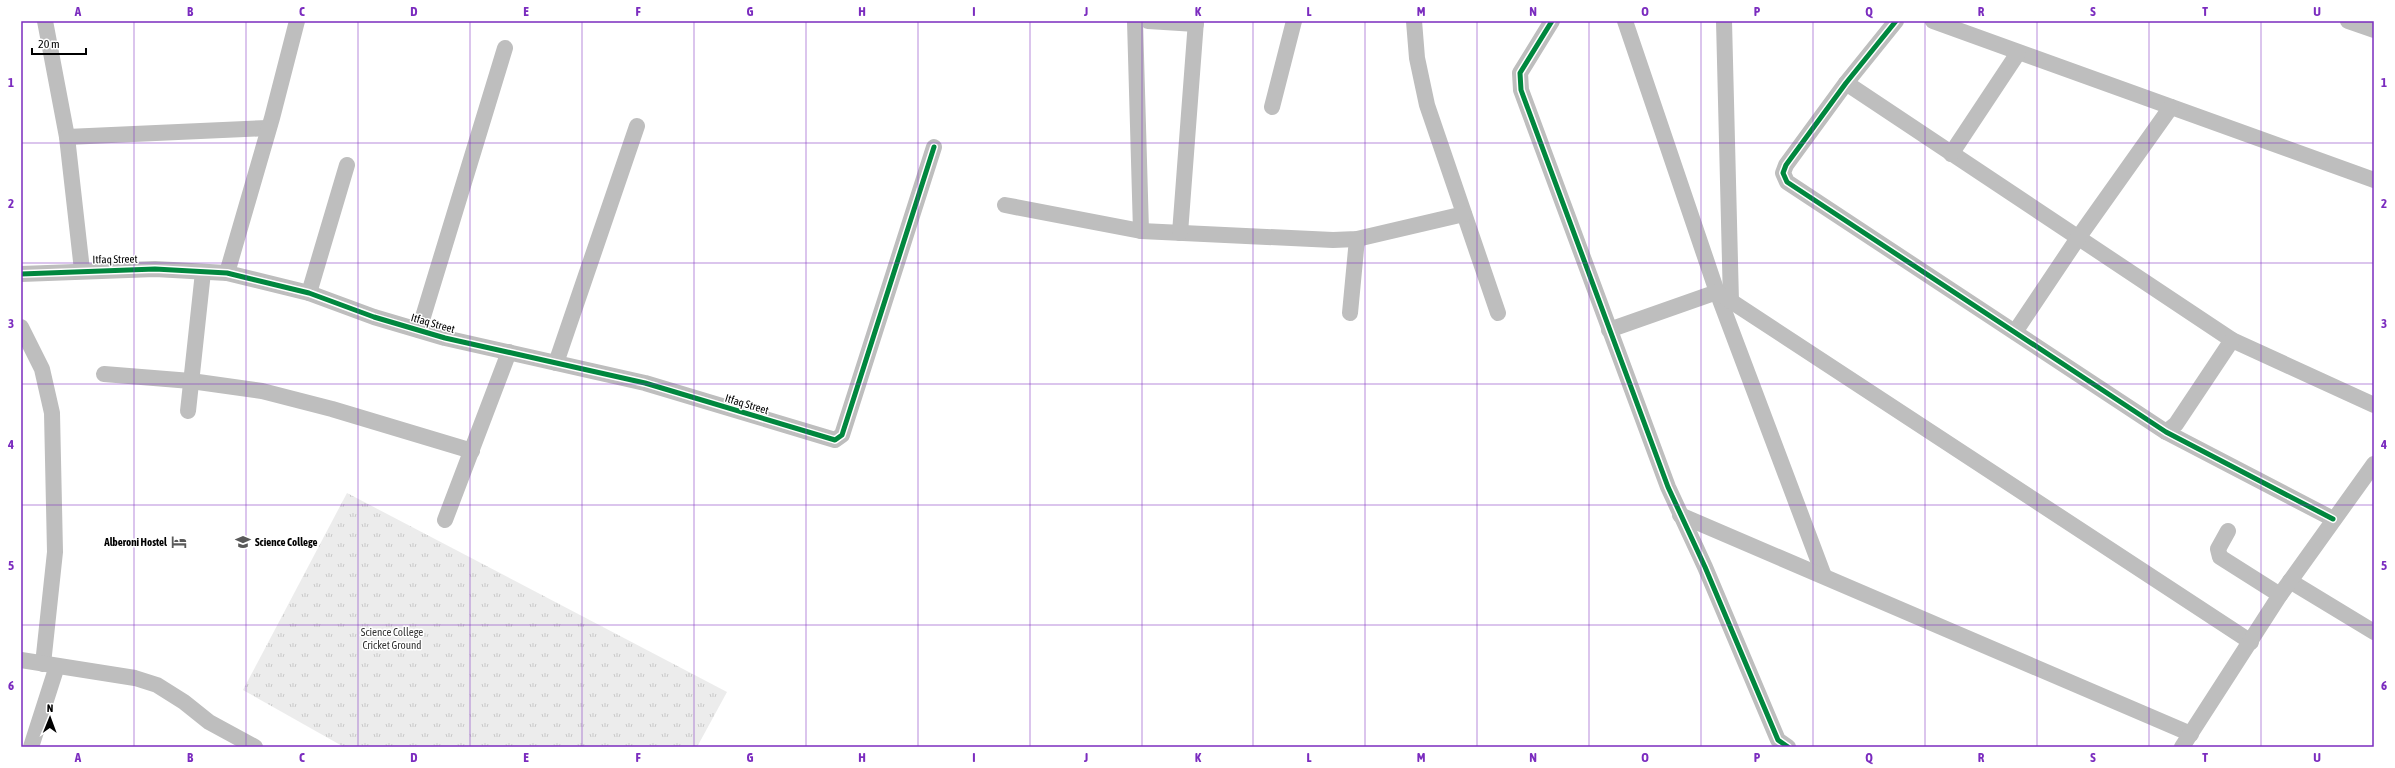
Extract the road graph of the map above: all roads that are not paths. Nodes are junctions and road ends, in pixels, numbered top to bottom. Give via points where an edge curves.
1 (45, 21) edge
2 (297, 21) edge
3 (1135, 21) edge
4 (1148, 21) edge
5 (1294, 21) edge
6 (1414, 21) edge
7 (1552, 21) edge
8 (1625, 21) edge
9 (1724, 21) edge
10 (1896, 21) edge
11 (1933, 21) edge
12 (2348, 21) edge
13 (1196, 23) edge
14 (2374, 30) edge
15 (505, 48) dead end
16 (2018, 53) junction
17 (1846, 83) junction
18 (2171, 106) junction
19 (1272, 107) dead end
20 (637, 126) dead end
21 (268, 128) junction
22 (67, 137) junction
23 (934, 147) dead end
24 (1952, 154) junction
25 (347, 165) dead end
26 (2374, 180) edge
27 (1005, 205) dead end
28 (1464, 214) junction
29 (1141, 231) junction
30 (1180, 233) junction
31 (2078, 238) junction
32 (1356, 239) junction
33 (82, 270) junction
34 (203, 272) junction
35 (227, 273) junction
36 (21, 274) edge
37 (1717, 292) junction
38 (308, 293) junction
39 (1731, 302) junction
40 (1350, 313) dead end
41 (1498, 313) dead end
42 (21, 327) edge
43 (419, 330) junction
44 (1609, 330) junction
45 (2015, 332) junction
46 (2232, 340) junction
47 (509, 352) junction
48 (556, 363) junction
49 (104, 374) dead end
50 (191, 381) junction
51 (2374, 405) edge
52 (188, 411) dead end
53 (2166, 432) junction
54 (472, 451) junction
55 (2374, 464) edge
56 (1680, 515) junction
57 (2333, 519) junction
58 (445, 520) dead end
59 (2228, 531) dead end
60 (1824, 576) junction
61 (2290, 581) junction
62 (2280, 596) junction
63 (2374, 632) edge
64 (2251, 642) junction
65 (21, 660) edge
66 (50, 665) junction
67 (2192, 734) junction
68 (31, 747) edge
69 (254, 747) edge
70 (1788, 747) edge
71 (2182, 747) edge

1 - 22 street
2 - 21 street
3 - 29 street
4 - 13 street
5 - 19 street
6 - 28 street via 1427,106
7 - 44 street via 1520,73 1521,90
8 - 37 street
9 - 39 street
10 - 17 street
11 - 16 street
12 - 14 street
13 - 30 street
15 - 43 street
16 - 18 street
16 - 24 street
17 - 24 street
17 - 45 street via 1786,165 1784,173 1788,182
18 - 26 street
18 - 31 street
20 - 48 street
21 - 22 street
21 - 35 street
22 - 33 street
23 - 48 street, Itfaq Street via 842,435 835,440 645,383
24 - 31 street
25 - 38 street
27 - 29 street
28 - 32 street
28 - 41 street
29 - 30 street
30 - 32 street
31 - 45 street
31 - 46 street
32 - 40 street
33 - 34 street, Itfaq Street via 155,269
33 - 36 street, Itfaq Street
34 - 35 street, Itfaq Street
34 - 50 street
35 - 38 street, Itfaq Street
37 - 39 street
37 - 44 street
37 - 60 street
38 - 43 street, Itfaq Street
39 - 64 street
42 - 66 street via 42,369 52,413 55,552
43 - 47 street, Itfaq Street
44 - 56 street
45 - 53 street
46 - 51 street
46 - 53 street via 2176,424
47 - 48 street, Itfaq Street
47 - 54 street
49 - 50 street
50 - 52 street
50 - 54 street via 262,391
53 - 57 street
54 - 58 street
55 - 57 street
56 - 60 street
56 - 70 street via 1705,567 1778,740
57 - 61 street
59 - 62 street via 2218,549 2220,557
60 - 67 street
61 - 62 street
61 - 63 street
62 - 64 street
64 - 67 street
65 - 66 street
66 - 68 street
66 - 69 street via 135,678 157,685 209,722
67 - 71 street

